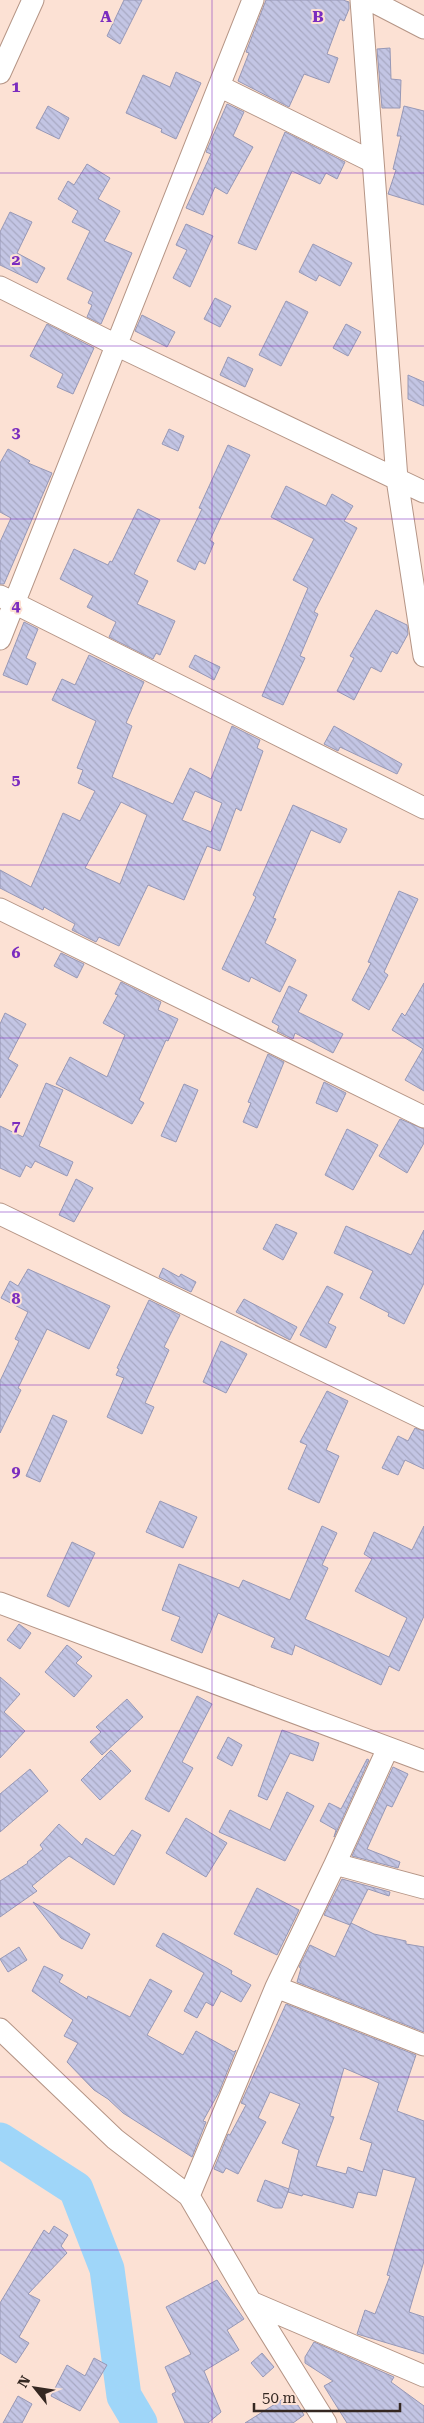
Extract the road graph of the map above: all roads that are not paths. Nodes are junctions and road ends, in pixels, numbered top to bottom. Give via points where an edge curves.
1 (33, 0) edge
2 (253, 0) edge
3 (361, 0) edge
4 (370, 0) edge
5 (424, 28) edge
6 (0, 73) edge
7 (219, 86) junction
8 (373, 162) junction
9 (0, 287) edge
10 (116, 346) junction
11 (397, 479) junction
12 (424, 492) edge
13 (7, 600) edge
14 (0, 639) edge
15 (424, 656) edge
16 (424, 808) edge
17 (0, 909) edge
18 (424, 1118) edge
19 (0, 1214) edge
20 (424, 1419) edge
21 (0, 1603) edge
22 (388, 1748) junction
23 (424, 1761) edge
24 (335, 1864) junction
25 (424, 1888) edge
26 (276, 1987) junction
27 (0, 2029) edge
28 (424, 2045) edge
29 (189, 2196) junction
30 (250, 2302) junction
31 (424, 2376) edge
32 (326, 2423) edge

1 - 6 street
2 - 7 street
3 - 8 street
4 - 5 street
7 - 8 street
7 - 10 street
8 - 11 street
9 - 10 street
10 - 11 street
10 - 13 street
11 - 12 street
11 - 15 street
13 - 14 street
13 - 16 street
17 - 18 street
19 - 20 street
21 - 22 street
22 - 23 street
22 - 24 street
24 - 25 street
24 - 26 street
26 - 28 street
26 - 29 street
27 - 29 street via 115,2139
29 - 30 street
30 - 31 street
30 - 32 street

